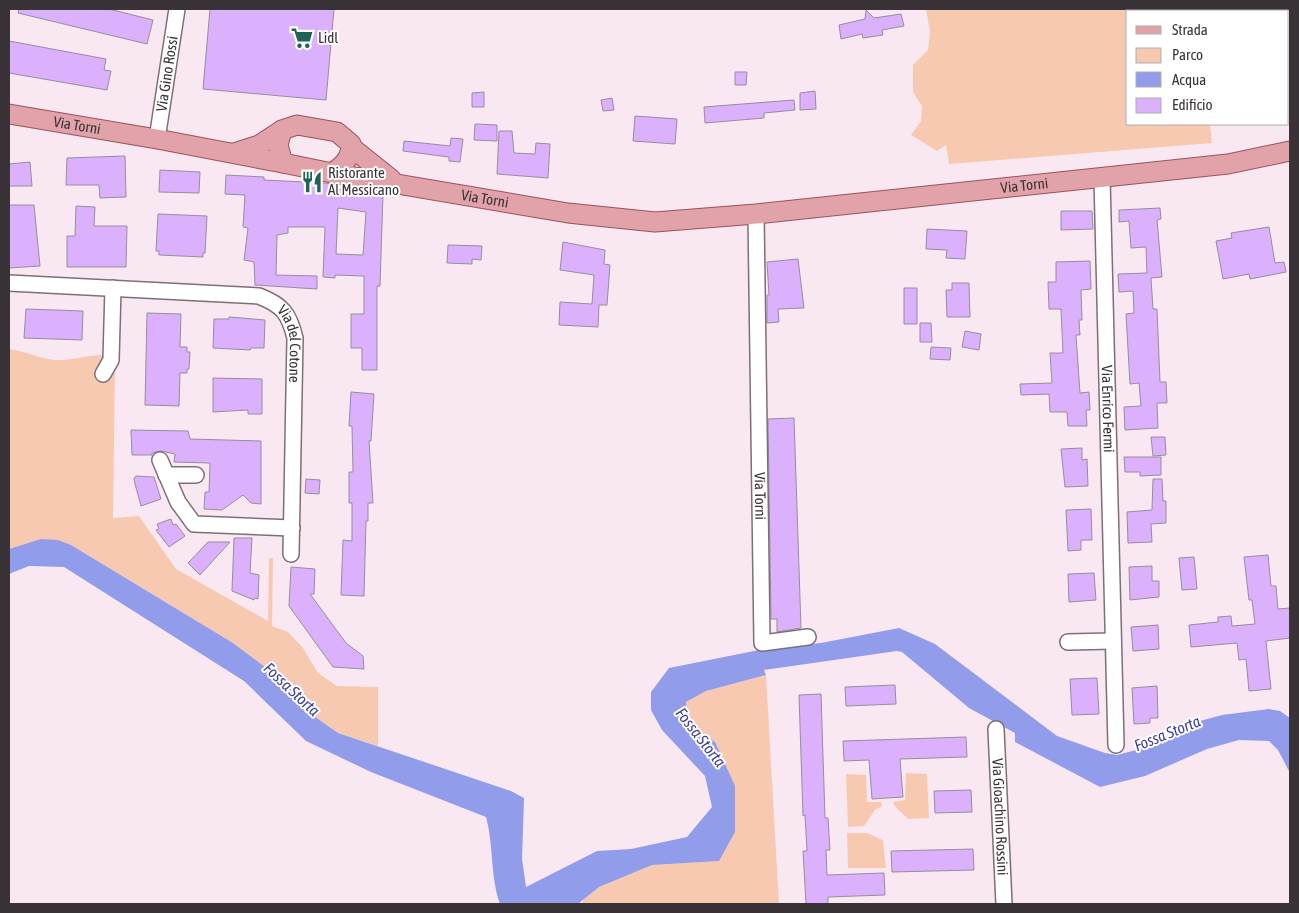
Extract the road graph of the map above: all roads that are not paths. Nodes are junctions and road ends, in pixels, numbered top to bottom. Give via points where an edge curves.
1 (177, 9) edge
2 (9, 114) edge
3 (282, 130) junction
4 (157, 139) junction
5 (351, 146) junction
6 (1290, 151) edge
7 (234, 153) junction
8 (283, 163) junction
9 (332, 173) junction
10 (1102, 178) junction
11 (394, 182) junction
12 (756, 214) junction
13 (9, 283) edge
14 (112, 288) junction
15 (103, 374) dead end
16 (160, 460) dead end
17 (166, 475) junction
18 (196, 475) dead end
19 (292, 528) junction
20 (291, 554) dead end
21 (808, 637) dead end
22 (1113, 641) junction
23 (1068, 642) dead end
24 (996, 729) dead end
25 (1116, 745) dead end
26 (1004, 904) edge

1 - 4 street, Via Gino Rossi
2 - 4 main road, Via Torni
3 - 5 main road, Via Torni via 298,125 337,132
3 - 7 main road, Via Torni via 259,145
3 - 8 main road via 278,145
4 - 7 main road, Via Torni
5 - 9 main road via 343,165
5 - 11 main road, Via Torni
6 - 10 main road, Via Torni via 1228,164
7 - 8 main road, Via Torni
8 - 9 main road, Via Torni
9 - 11 main road, Via Torni
10 - 12 main road, Via Torni
10 - 22 street, Via Enrico Fermi
11 - 12 main road, Via Torni via 568,213 655,222
12 - 21 street, Via Torni via 762,643
13 - 14 street, Via del Cotone
14 - 15 street via 111,360
14 - 19 street, Via del Cotone via 259,296 276,303 291,320 294,338
16 - 17 street
17 - 18 street
17 - 19 street via 178,502 194,524
19 - 20 street, Via del Cotone
22 - 23 street
22 - 25 street, Via Enrico Fermi
24 - 26 street, Via Gioachino Rossini

